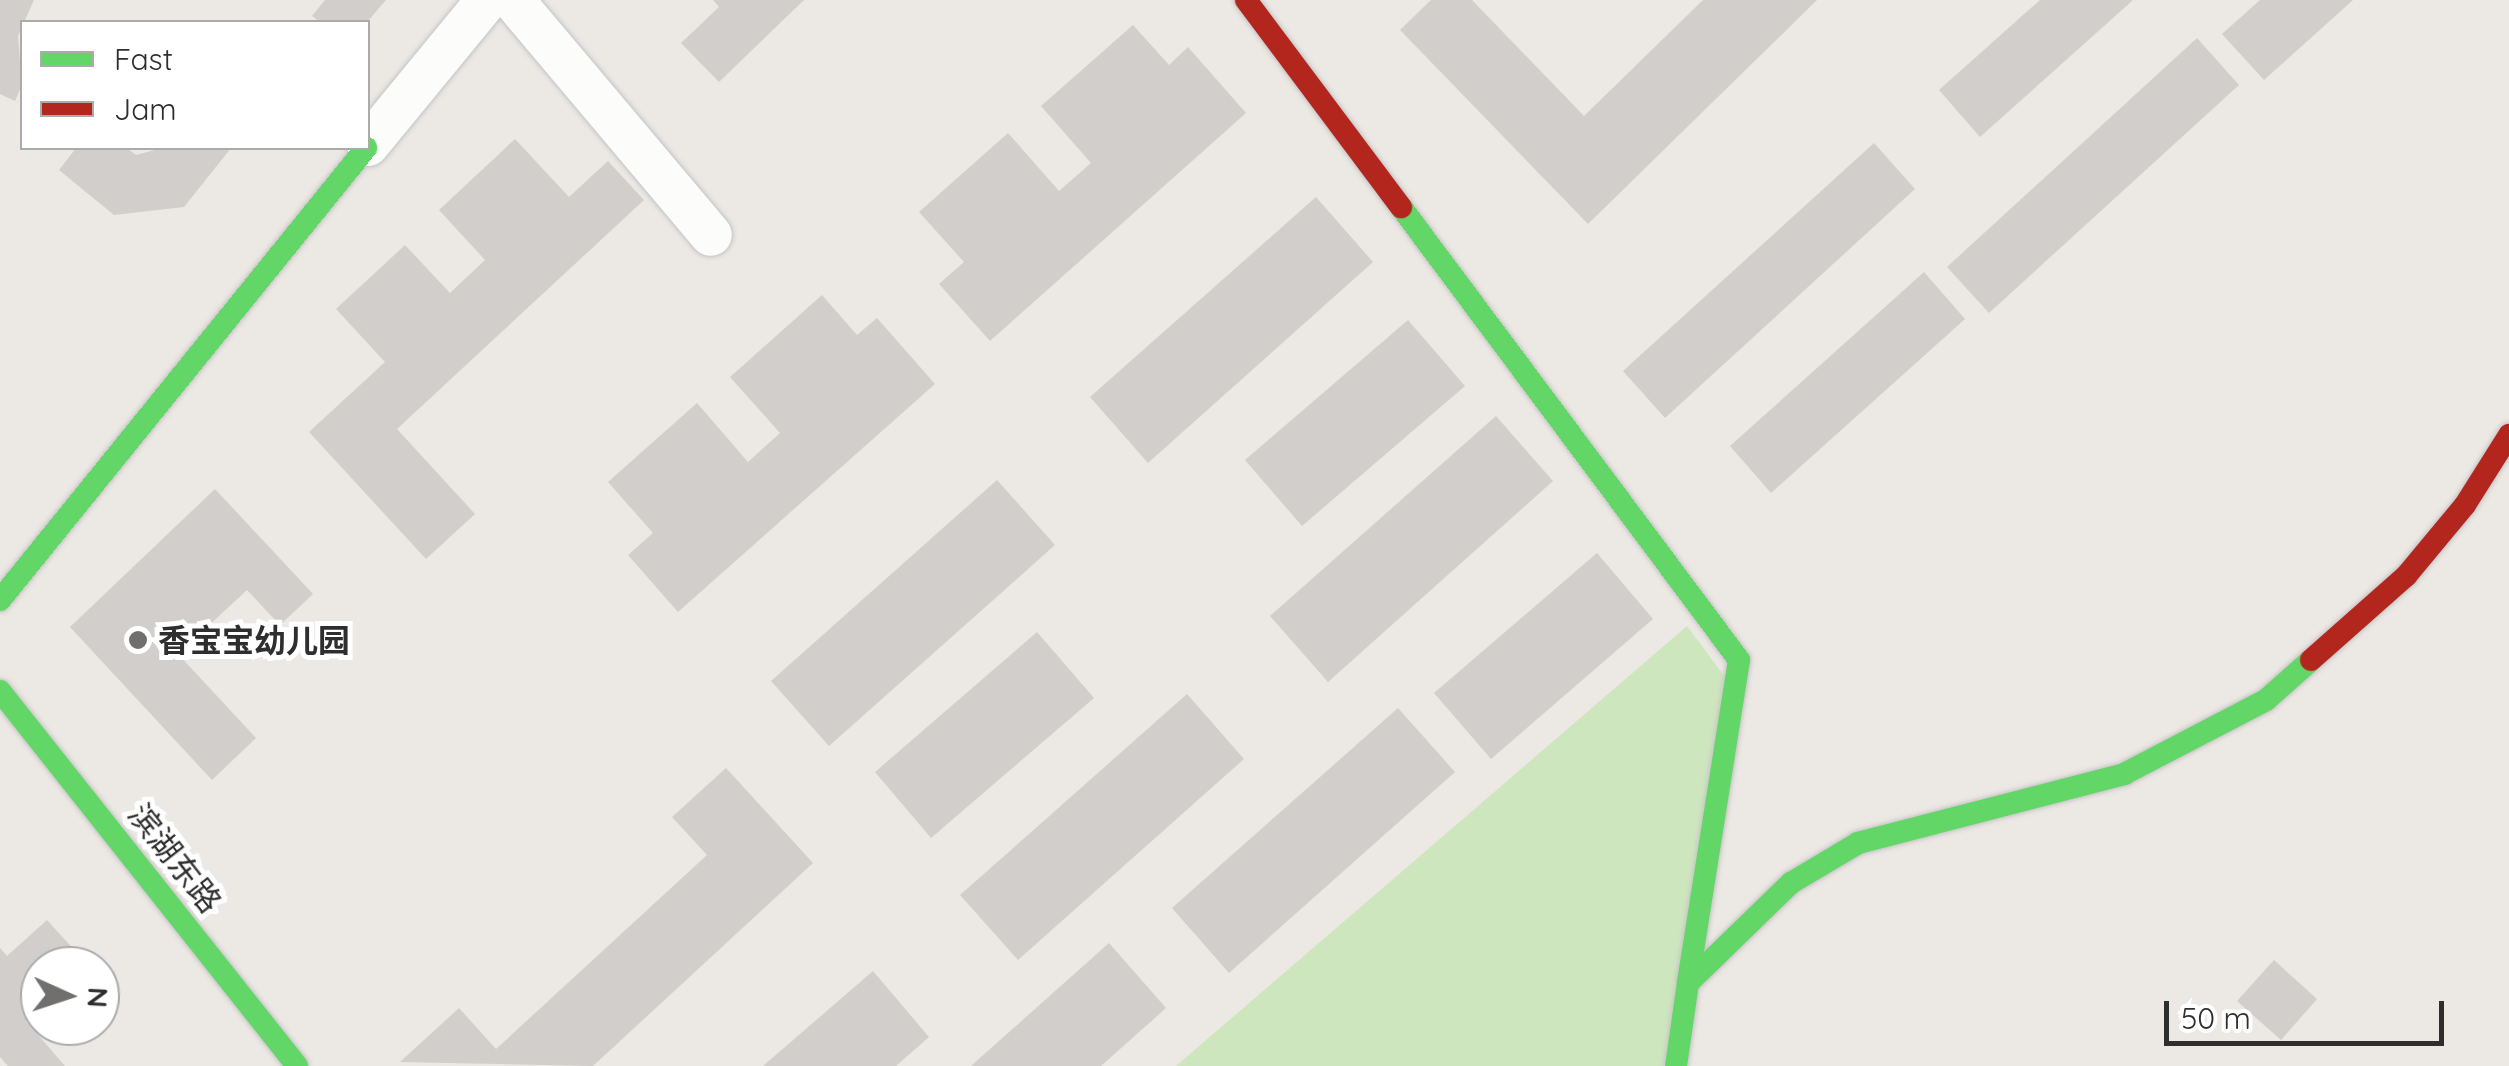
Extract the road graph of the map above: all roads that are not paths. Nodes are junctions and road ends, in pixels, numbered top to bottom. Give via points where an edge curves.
1 (487, 0) edge
2 (512, 0) edge
3 (1246, 0) edge
4 (370, 142) edge
5 (364, 150) edge
6 (710, 234) dead end
7 (2509, 435) edge
8 (0, 600) edge
9 (0, 691) edge
10 (1688, 983) junction
11 (297, 1066) edge
12 (1676, 1066) edge

1 - 4 street
2 - 6 street
3 - 10 street via 1739,660
5 - 8 street
7 - 10 street via 2465,506 2406,576 2266,700 2124,774 1858,843 1791,883
9 - 11 street, 滨湖东路
10 - 12 street

